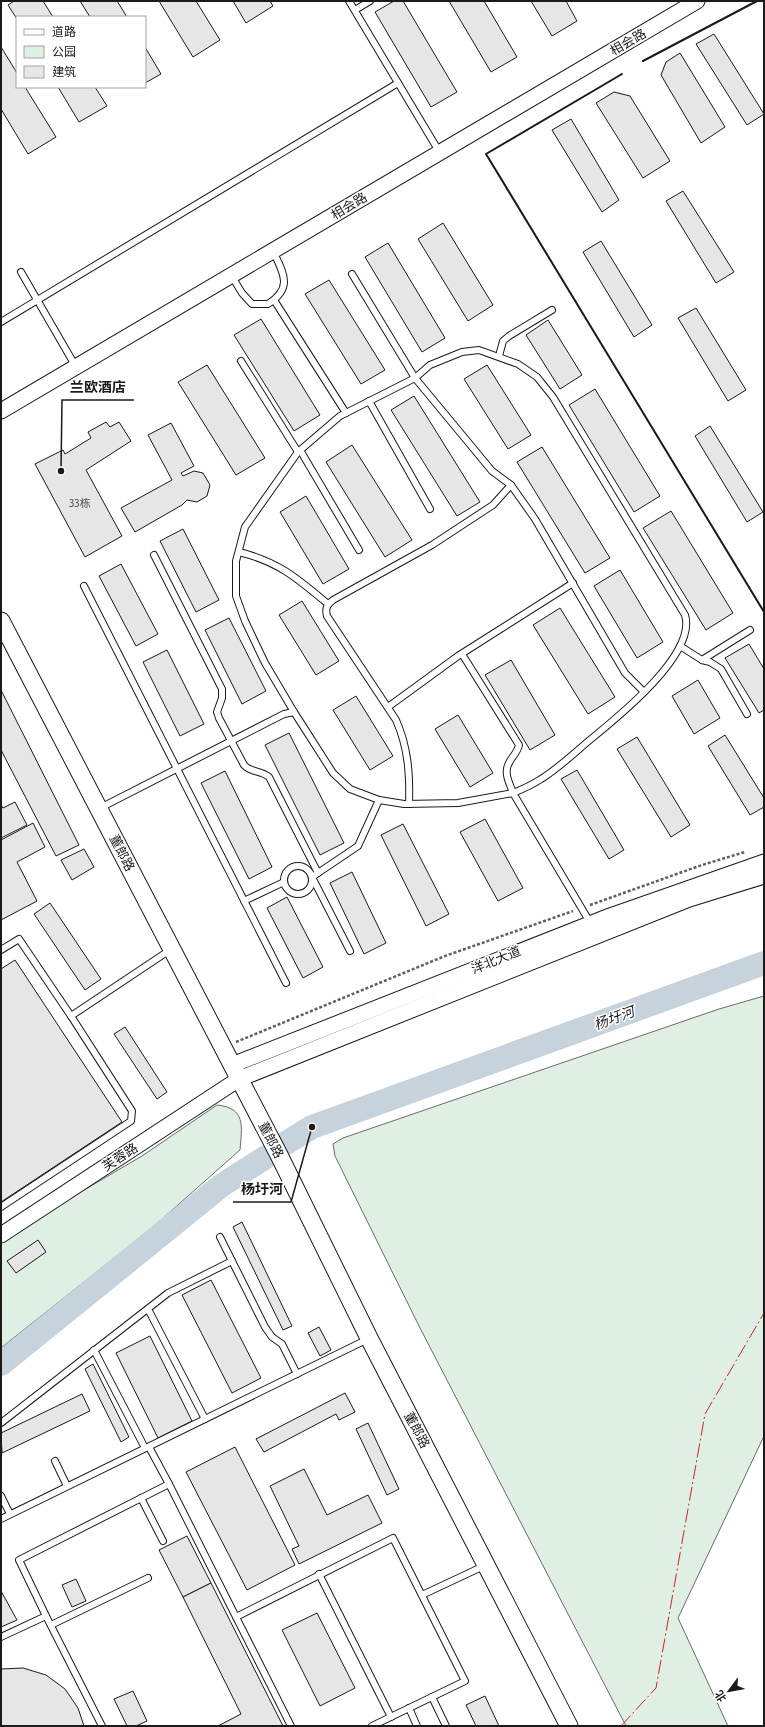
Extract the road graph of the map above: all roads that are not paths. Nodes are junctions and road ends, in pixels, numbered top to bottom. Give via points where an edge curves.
1 (349, 1) edge
2 (370, 1) edge
3 (698, 1) edge
4 (355, 10) junction
5 (398, 83) junction
6 (440, 153) junction
7 (273, 251) junction
8 (21, 272) dead end
9 (352, 274) dead end
10 (231, 275) junction
11 (37, 300) junction
12 (274, 300) junction
13 (552, 310) dead end
14 (1, 322) edge
15 (499, 356) junction
16 (241, 361) dead end
17 (76, 367) junction
18 (416, 378) junction
19 (369, 401) junction
20 (1, 411) edge
21 (346, 413) junction
22 (299, 451) junction
23 (511, 485) junction
24 (430, 509) dead end
25 (359, 550) dead end
26 (239, 552) junction
27 (154, 555) dead end
28 (573, 583) junction
29 (84, 586) dead end
30 (328, 604) junction
31 (1, 621) edge
32 (750, 630) dead end
33 (680, 646) junction
34 (462, 654) junction
35 (702, 660) junction
36 (644, 692) junction
37 (388, 707) junction
38 (294, 712) junction
39 (747, 714) dead end
40 (232, 741) junction
41 (177, 769) junction
42 (513, 793) junction
43 (379, 800) junction
44 (409, 804) junction
45 (99, 809) junction
46 (764, 862) edge
47 (318, 873) junction
48 (764, 876) edge
49 (312, 877) junction
50 (284, 882) junction
51 (244, 901) junction
52 (594, 929) junction
53 (172, 949) junction
54 (1, 950) edge
55 (350, 951) dead end
56 (286, 983) dead end
57 (71, 1016) junction
58 (235, 1072) junction
59 (1, 1207) edge
60 (1, 1235) edge
61 (220, 1236) dead end
62 (232, 1261) junction
63 (148, 1309) junction
64 (369, 1338) junction
65 (94, 1350) junction
66 (296, 1374) junction
67 (206, 1418) junction
68 (1, 1423) edge
69 (147, 1447) junction
70 (56, 1461) dead end
71 (169, 1484) junction
72 (67, 1486) junction
73 (1, 1496) edge
74 (141, 1498) junction
75 (10, 1514) junction
76 (1, 1519) edge
77 (163, 1541) dead end
78 (487, 1565) junction
79 (319, 1574) junction
80 (148, 1578) dead end
81 (422, 1595) junction
82 (46, 1616) junction
83 (236, 1617) junction
84 (51, 1625) junction
85 (1, 1637) edge
86 (432, 1697) junction
87 (409, 1708) junction
88 (391, 1716) junction
89 (102, 1726) edge
90 (291, 1726) edge
91 (372, 1726) edge
92 (418, 1726) edge
93 (446, 1726) edge
94 (569, 1726) edge

1 - 4 lane
2 - 4 lane
3 - 6 street, 相会路
4 - 5 lane
5 - 6 lane
5 - 11 lane
6 - 7 street, 相会路
7 - 10 street, 相会路
7 - 12 lane via 283,273 284,287 281,295
8 - 11 lane
9 - 18 lane
10 - 12 lane via 252,304 268,304
10 - 17 street, 相会路
11 - 14 lane
11 - 17 lane
12 - 21 lane
13 - 15 lane via 503,341
15 - 18 lane via 479,350 462,352 430,365
15 - 33 lane via 518,364 537,377 553,397 685,615 688,622
16 - 22 lane
17 - 20 street, 相会路
18 - 19 lane
18 - 23 lane via 492,471
19 - 21 lane
19 - 24 lane
21 - 22 lane
22 - 25 lane
22 - 26 lane via 245,527
23 - 28 lane via 535,519
23 - 30 lane via 493,505 432,545
26 - 30 lane via 278,565
26 - 38 lane via 236,561 236,596 265,663
27 - 40 lane via 222,689 217,712
28 - 34 lane
28 - 36 lane via 625,673
29 - 41 lane
30 - 37 lane via 327,616
31 - 45 main road, 董郎路
32 - 35 lane
33 - 35 lane
33 - 36 lane
34 - 37 lane
34 - 42 lane via 519,746 518,752 508,765 507,776
35 - 39 lane via 720,669
36 - 42 lane via 553,771
37 - 44 lane via 402,733 407,754
38 - 40 lane via 284,714
38 - 43 lane via 333,773 350,788
40 - 41 lane
40 - 47 lane via 248,770 263,772 269,777
41 - 45 lane
41 - 51 lane
42 - 44 lane via 458,804
42 - 52 lane
43 - 44 lane
43 - 47 lane via 358,846
45 - 53 main road, 董郎路
46 - 52 street, 洋北大道
47 - 49 lane
48 - 52 street, 洋北大道
49 - 50 lane via 307,870 294,867 287,872
49 - 50 lane via 308,890 299,894 290,892
49 - 55 lane
50 - 51 lane
51 - 56 lane
52 - 58 street, 洋北大道
53 - 57 lane
53 - 58 main road, 董郎路
54 - 57 lane via 19,939
57 - 59 lane via 130,1108 133,1117 131,1121
58 - 60 street, 芙蓉路
58 - 64 main road, 董郎路
61 - 62 lane
62 - 63 lane via 168,1293
62 - 66 lane via 265,1327 272,1337 282,1344
63 - 65 lane
63 - 67 lane
64 - 66 lane
64 - 78 main road, 董郎路
65 - 68 lane
65 - 69 lane
66 - 67 lane
67 - 69 lane
69 - 71 lane
69 - 72 lane
70 - 72 lane
71 - 74 lane
71 - 83 lane
72 - 75 lane
73 - 75 lane
74 - 77 lane
74 - 82 lane via 19,1560
75 - 76 lane
78 - 81 lane
78 - 94 main road, 董郎路
79 - 81 lane via 392,1538
79 - 83 lane
79 - 88 lane
80 - 84 lane
81 - 86 lane via 465,1681
82 - 84 lane
82 - 85 lane
83 - 90 lane
84 - 89 lane
86 - 87 lane
86 - 93 lane
87 - 88 lane
87 - 92 lane
88 - 91 lane

